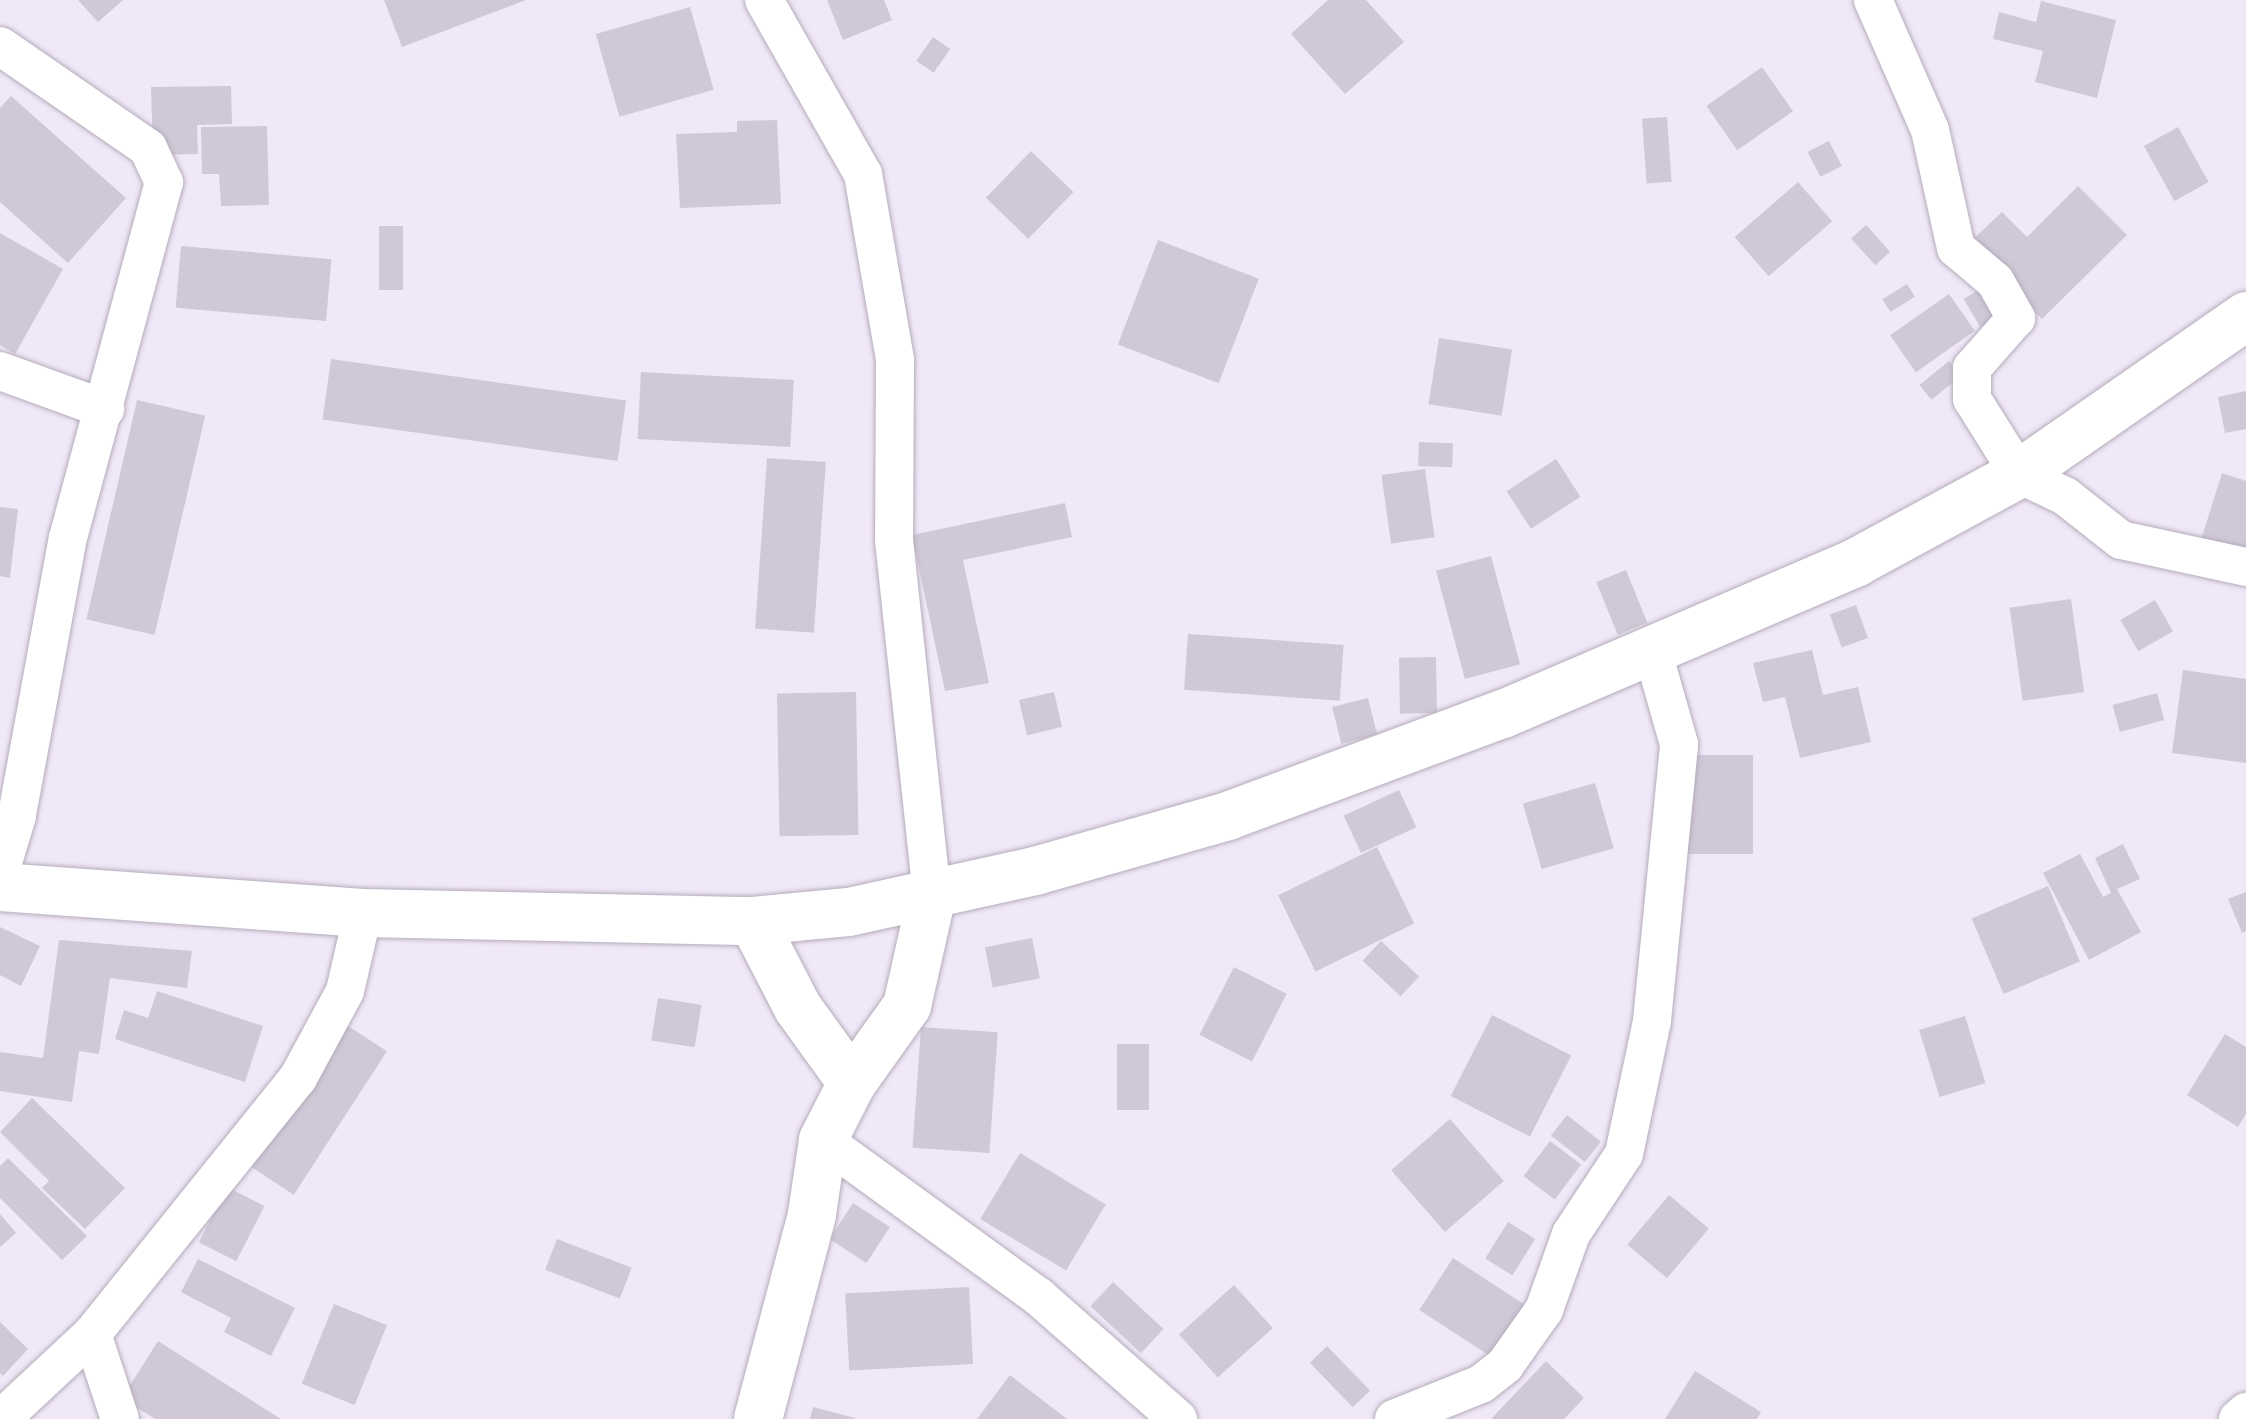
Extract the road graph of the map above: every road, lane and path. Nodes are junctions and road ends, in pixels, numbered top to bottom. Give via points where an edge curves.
1 (764, 0) edge
2 (1873, 0) edge
3 (0, 46) edge
4 (2246, 316) edge
5 (0, 371) edge
6 (105, 409) junction
7 (2019, 474) junction
8 (2246, 567) edge
9 (1653, 653) junction
10 (0, 872) edge
11 (0, 888) edge
12 (932, 895) junction
13 (363, 913) junction
14 (753, 921) junction
15 (852, 1083) junction
16 (823, 1140) junction
17 (92, 1334) junction
18 (2246, 1412) edge
19 (1, 1419) edge
20 (120, 1419) edge
21 (758, 1419) edge
22 (1178, 1419) edge
23 (1394, 1419) edge
24 (2238, 1419) edge

1 - 12 street via 863,174 895,360 894,540
2 - 7 street via 1930,130 1956,248 1995,281 2016,318 1972,368 1972,399
3 - 6 street via 148,148 164,182
4 - 7 street
5 - 6 street
6 - 10 street via 68,537 17,816
7 - 8 street via 2065,496 2121,540
7 - 9 street via 1857,562
9 - 12 street via 1228,816
9 - 23 street via 1679,744 1652,1021 1624,1154 1571,1234 1544,1310 1504,1365 1481,1384
11 - 13 street
12 - 14 street
12 - 15 street via 907,1006
13 - 14 street
13 - 17 street via 345,991 298,1078
14 - 15 street via 798,1008
15 - 16 street
16 - 21 street via 812,1214
16 - 22 street via 1039,1297
17 - 19 street
17 - 20 street
18 - 24 street

